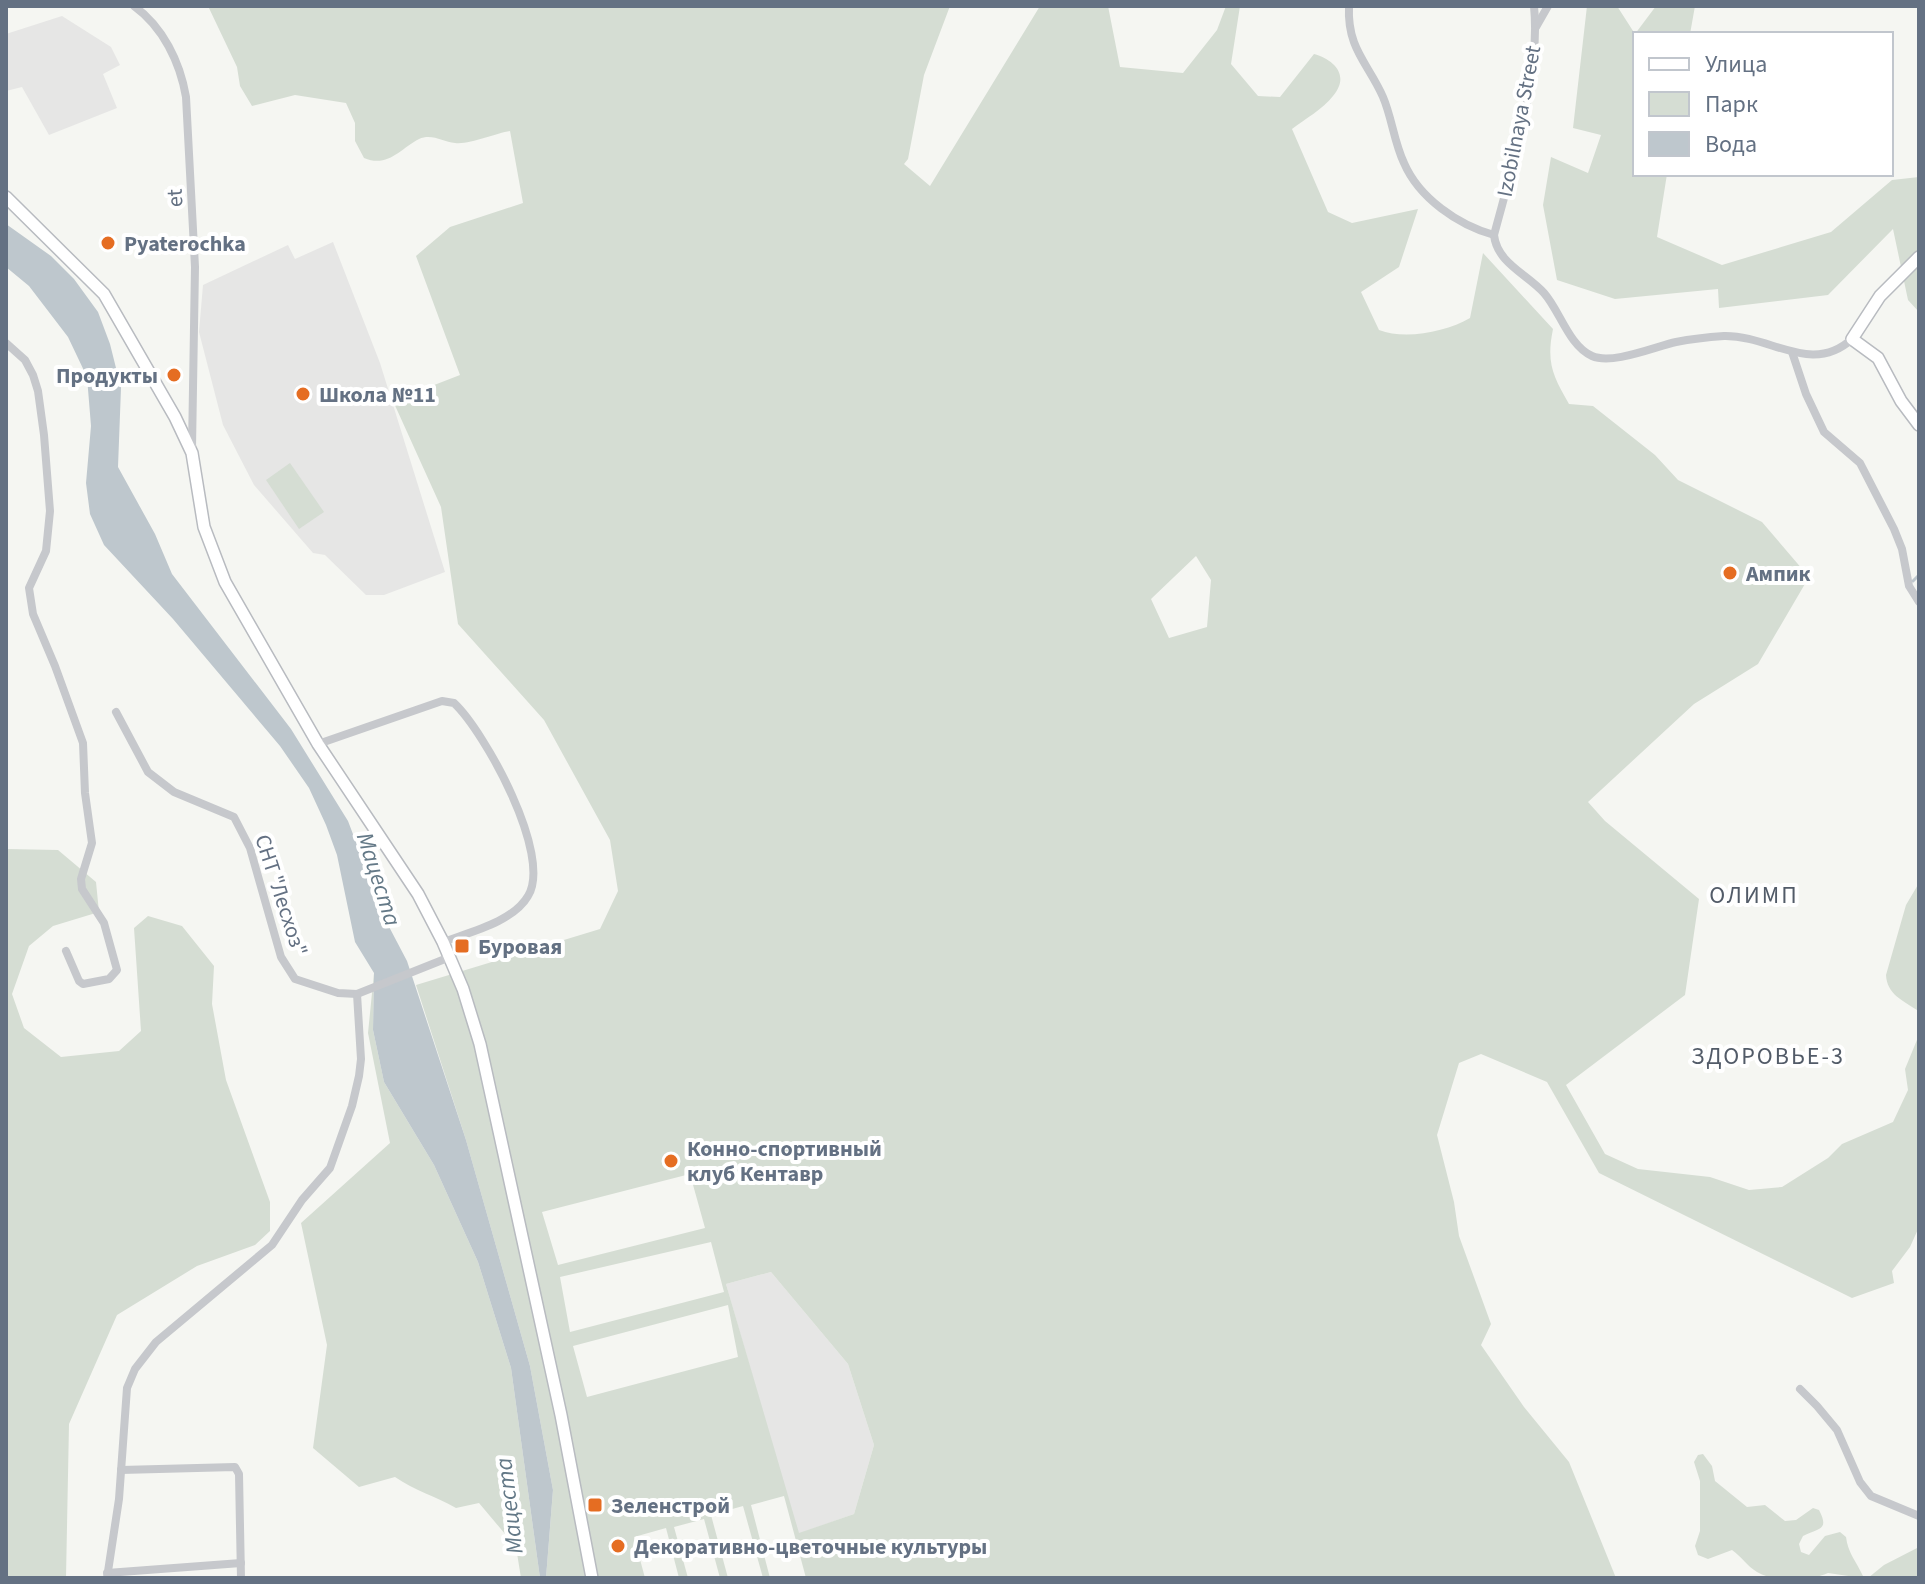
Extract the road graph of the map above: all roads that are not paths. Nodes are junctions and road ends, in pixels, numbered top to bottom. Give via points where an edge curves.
1 (134, 6) edge
2 (1349, 6) edge
3 (1534, 6) edge
4 (1548, 6) edge
5 (1536, 28) junction
6 (6, 197) edge
7 (1494, 235) junction
8 (1919, 257) edge
9 (1852, 339) junction
10 (6, 343) edge
11 (1792, 352) junction
12 (1919, 425) edge
13 (192, 453) junction
14 (1919, 602) edge
15 (116, 712) dead end
16 (318, 744) junction
17 (443, 942) junction
18 (66, 951) dead end
19 (450, 957) junction
20 (362, 993) junction
21 (1800, 1389) dead end
22 (121, 1470) junction
23 (1919, 1516) edge
24 (241, 1563) junction
25 (107, 1575) edge
26 (241, 1578) edge
27 (592, 1578) edge

1 - 13 street, et via 168,46 186,97 195,267
2 - 7 street via 1356,49 1383,97 1410,175 1454,217
3 - 5 street, Izobilnaya Street
4 - 5 street
5 - 7 street, Izobilnaya Street via 1527,100
6 - 13 main road via 104,294
7 - 11 street via 1504,259 1543,291 1594,357 1727,336
8 - 9 main road via 1880,296
9 - 11 street via 1820,355
9 - 12 main road via 1878,358
10 - 18 street via 25,360 38,391 50,511 46,551 29,588 33,614 83,743 92,843 82,889 104,923 117,970 109,979 83,984
11 - 14 street via 1824,432 1860,463 1894,529 1909,586
13 - 16 main road via 212,554
15 - 20 street, СНТ "Лесхоз" via 148,772 174,792 234,817 250,848 281,957 295,979 338,993
16 - 17 main road via 401,865
16 - 17 street via 442,701 454,703 478,735 528,832 534,879 528,896 513,912
17 - 19 main road
19 - 20 street
19 - 27 main road via 480,1044
20 - 22 street via 355,1095 330,1168 272,1245 156,1342 135,1369 127,1388
21 - 23 street via 1837,1430 1871,1496
22 - 24 street via 235,1467
22 - 25 street
24 - 25 street
24 - 26 street

